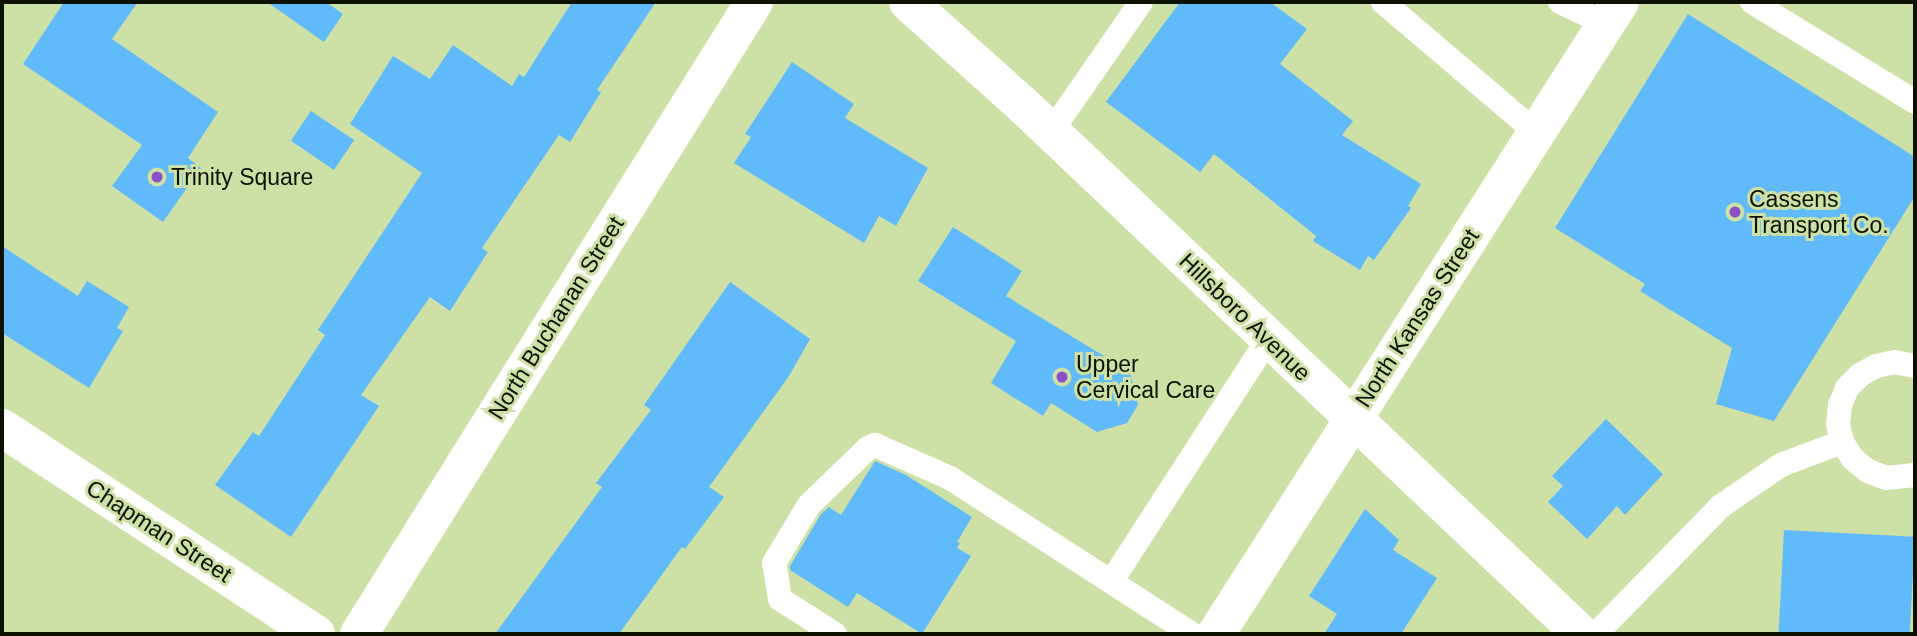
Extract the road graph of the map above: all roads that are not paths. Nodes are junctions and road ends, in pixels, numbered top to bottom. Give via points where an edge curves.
1 (754, 2) edge
2 (908, 2) edge
3 (1141, 2) edge
4 (1383, 2) edge
5 (1560, 2) edge
6 (1752, 2) edge
7 (1613, 13) edge
8 (1915, 102) edge
9 (1051, 132) junction
10 (1536, 132) junction
11 (1268, 339) junction
12 (1915, 366) edge
13 (1352, 419) junction
14 (2, 428) edge
15 (1842, 442) junction
16 (1915, 475) edge
17 (1111, 582) junction
18 (316, 634) edge
19 (359, 634) edge
20 (835, 634) edge
21 (1192, 634) edge
22 (1216, 634) edge
23 (1581, 634) edge
24 (1596, 634) edge

1 - 19 street, North Buchanan Street
2 - 9 street, Hillsboro Avenue
3 - 9 lane
4 - 10 lane
5 - 7 lane
6 - 8 lane
7 - 10 street, North Kansas Street
9 - 11 street, Hillsboro Avenue
10 - 13 street, North Kansas Street
11 - 13 street, Hillsboro Avenue
11 - 17 lane
12 - 15 lane via 1895,362 1860,374 1840,405
13 - 22 street, North Kansas Street
13 - 23 street, Hillsboro Avenue
14 - 18 street, Chapman Street
15 - 16 lane via 1868,471 1886,478
15 - 24 lane via 1781,465 1721,506
17 - 20 lane via 950,478 875,445 809,505 774,563 780,599
17 - 21 lane

